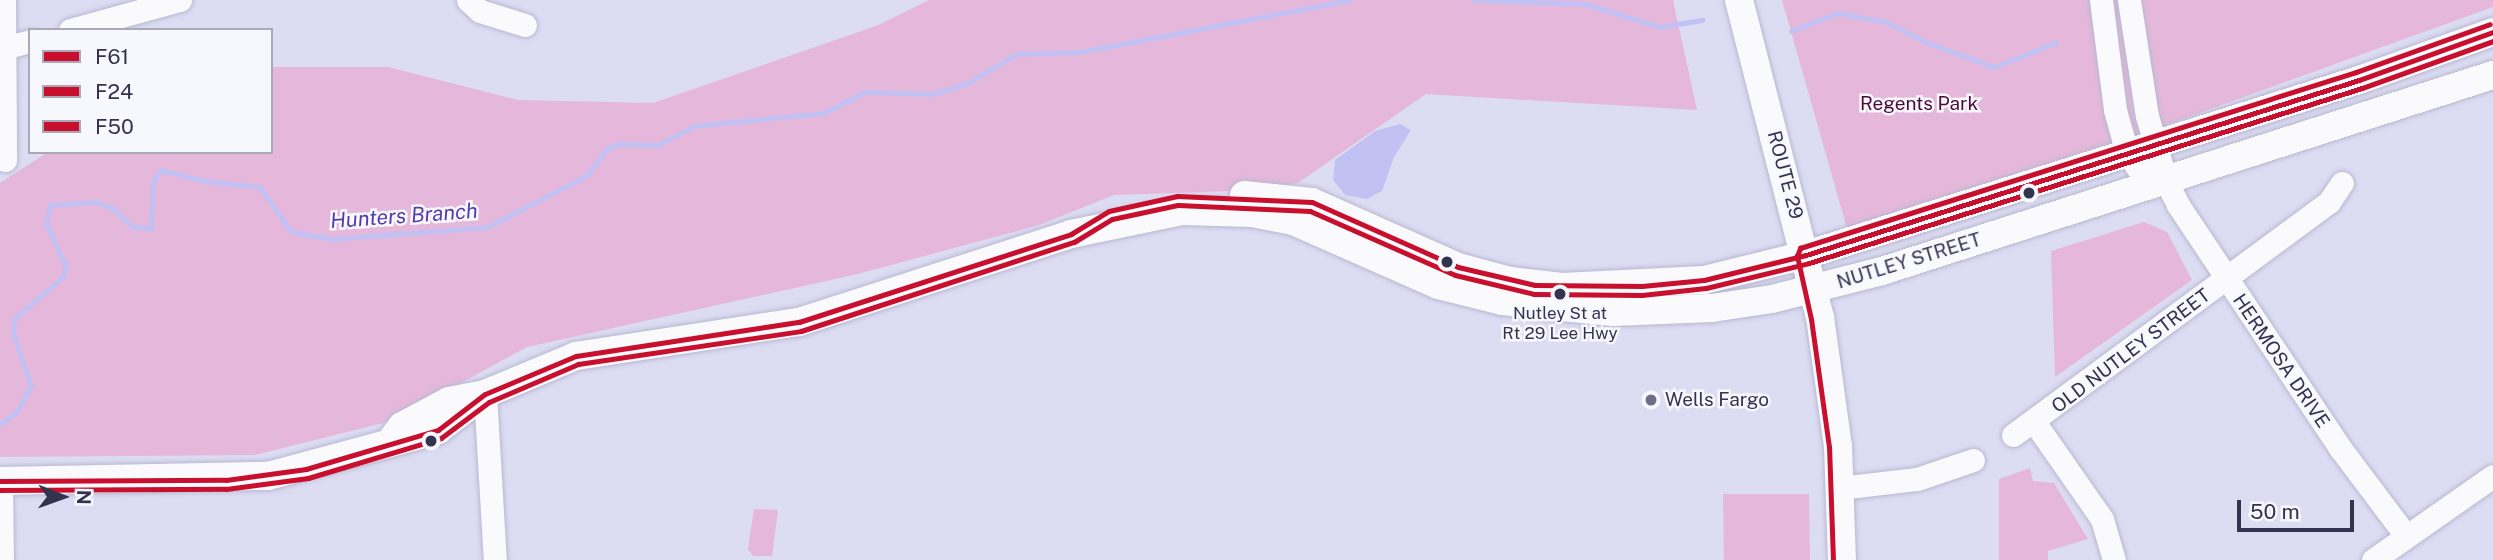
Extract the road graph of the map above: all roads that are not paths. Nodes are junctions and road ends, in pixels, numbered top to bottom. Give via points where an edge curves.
1 (4, 0) edge
2 (180, 0) edge
3 (468, 0) edge
4 (1739, 0) edge
5 (2101, 0) edge
6 (2129, 0) edge
7 (525, 26) dead end
8 (77, 28) edge
9 (2493, 32) edge
10 (28, 41) edge
11 (4, 47) junction
12 (2493, 75) edge
13 (2156, 143) junction
14 (2127, 153) junction
15 (5, 160) dead end
16 (2166, 181) junction
17 (2342, 183) dead end
18 (1071, 234) junction
19 (1806, 256) junction
20 (2226, 279) junction
21 (1815, 289) junction
22 (485, 394) junction
23 (2035, 423) junction
24 (2013, 435) dead end
25 (1973, 460) dead end
26 (2493, 476) edge
27 (1, 481) edge
28 (1839, 488) junction
29 (2406, 536) junction
30 (2, 560) edge
31 (495, 560) edge
32 (1842, 560) edge
33 (2114, 560) edge
34 (2373, 560) edge

1 - 11 street
2 - 8 street
3 - 7 street via 480,12
4 - 19 main road, ROUTE 29
5 - 14 street via 2115,110
6 - 13 street, HERMOSA DRIVE
9 - 13 main road, NUTLEY STREET via 2359,80
10 - 11 street
11 - 15 street
12 - 16 main road, NUTLEY STREET
13 - 14 main road, NUTLEY STREET
13 - 16 street, HERMOSA DRIVE
14 - 16 street via 2137,167
14 - 19 main road, NUTLEY STREET
16 - 20 street, HERMOSA DRIVE
16 - 21 main road, NUTLEY STREET
17 - 20 street, OLD NUTLEY STREET via 2329,202
18 - 19 main road, NUTLEY STREET via 1128,206 1223,195 1312,202 1458,267 1535,285 1674,284
18 - 21 main road, NUTLEY STREET via 1182,211 1252,213 1317,229 1401,270 1461,291 1502,301 1603,313 1712,308
18 - 22 main road, NUTLEY STREET via 799,323 576,356
19 - 21 main road, ROUTE 29
20 - 23 street, OLD NUTLEY STREET
20 - 29 street, HERMOSA DRIVE via 2340,448
21 - 28 main road, ROUTE 29 via 1838,446
22 - 27 main road, NUTLEY STREET via 438,430 306,469 226,480
22 - 31 street
23 - 24 street, OLD NUTLEY STREET
23 - 33 street via 2102,519
25 - 28 street via 1917,479
26 - 29 street
27 - 30 street
28 - 32 main road, ROUTE 29
29 - 34 street

